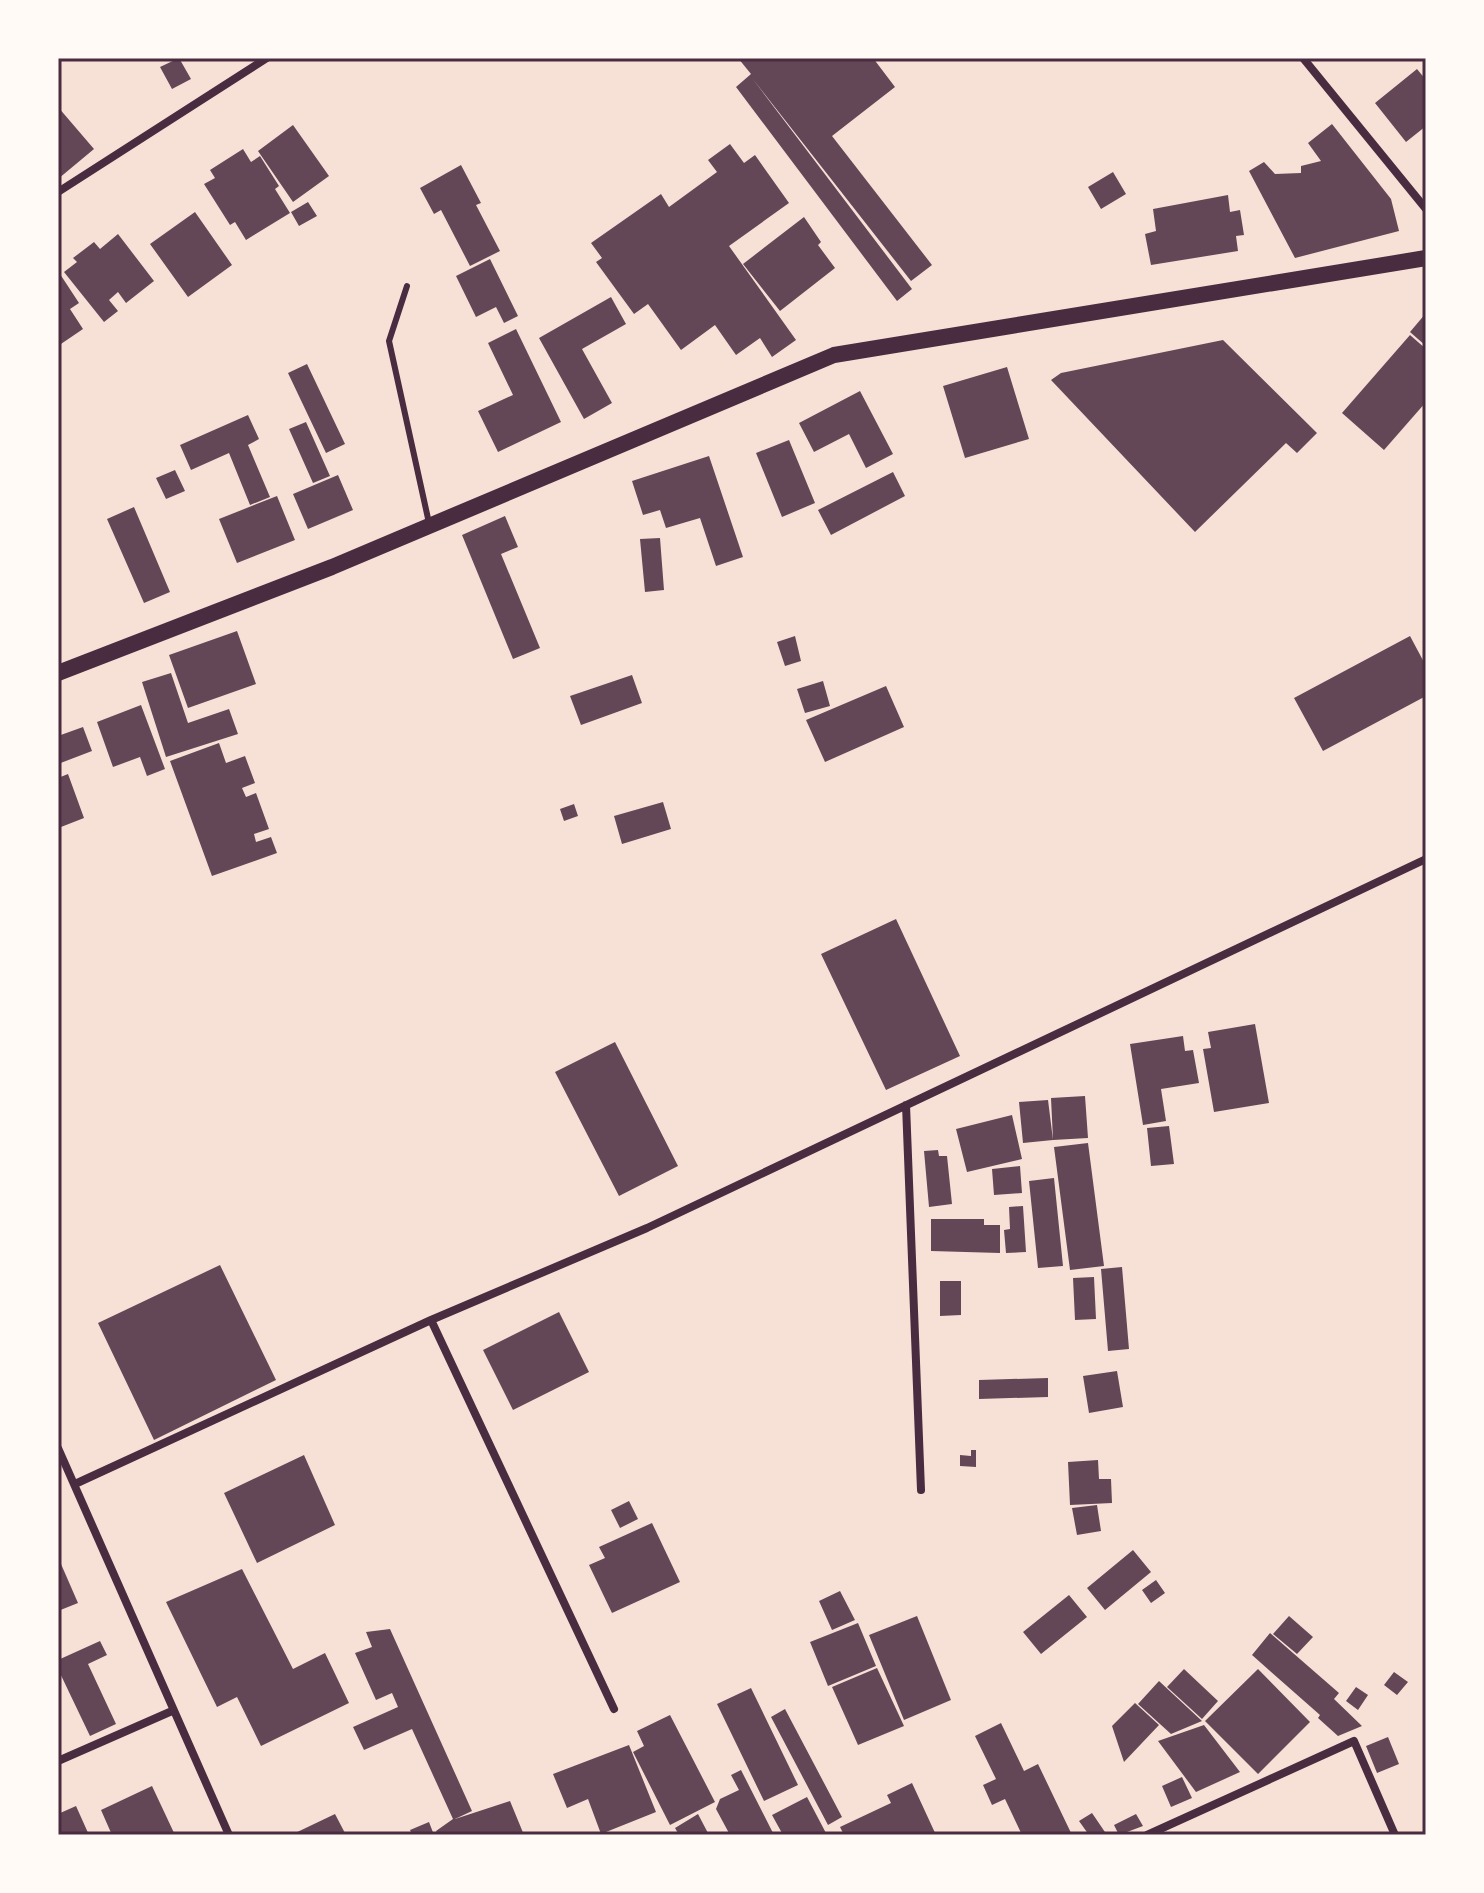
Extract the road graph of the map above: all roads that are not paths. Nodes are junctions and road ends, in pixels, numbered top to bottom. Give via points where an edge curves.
1 (267, 58) edge
2 (1303, 58) edge
3 (58, 192) edge
4 (1426, 209) edge
5 (1426, 258) edge
6 (407, 286) dead end
7 (430, 526) junction
8 (58, 673) edge
9 (1426, 859) edge
10 (906, 1105) junction
11 (431, 1320) junction
12 (58, 1448) edge
13 (75, 1484) junction
14 (921, 1490) dead end
15 (614, 1709) dead end
16 (172, 1711) junction
17 (58, 1761) edge
18 (229, 1835) edge
19 (1147, 1835) edge
20 (1395, 1835) edge

1 - 3 street
2 - 4 street
5 - 7 main road via 834,355
6 - 7 lane via 389,341
7 - 8 main road
9 - 10 street
10 - 11 street via 647,1228
10 - 14 street
11 - 13 street
11 - 15 street
12 - 13 street
13 - 16 street
16 - 17 street
16 - 18 street
19 - 20 street via 1354,1741

